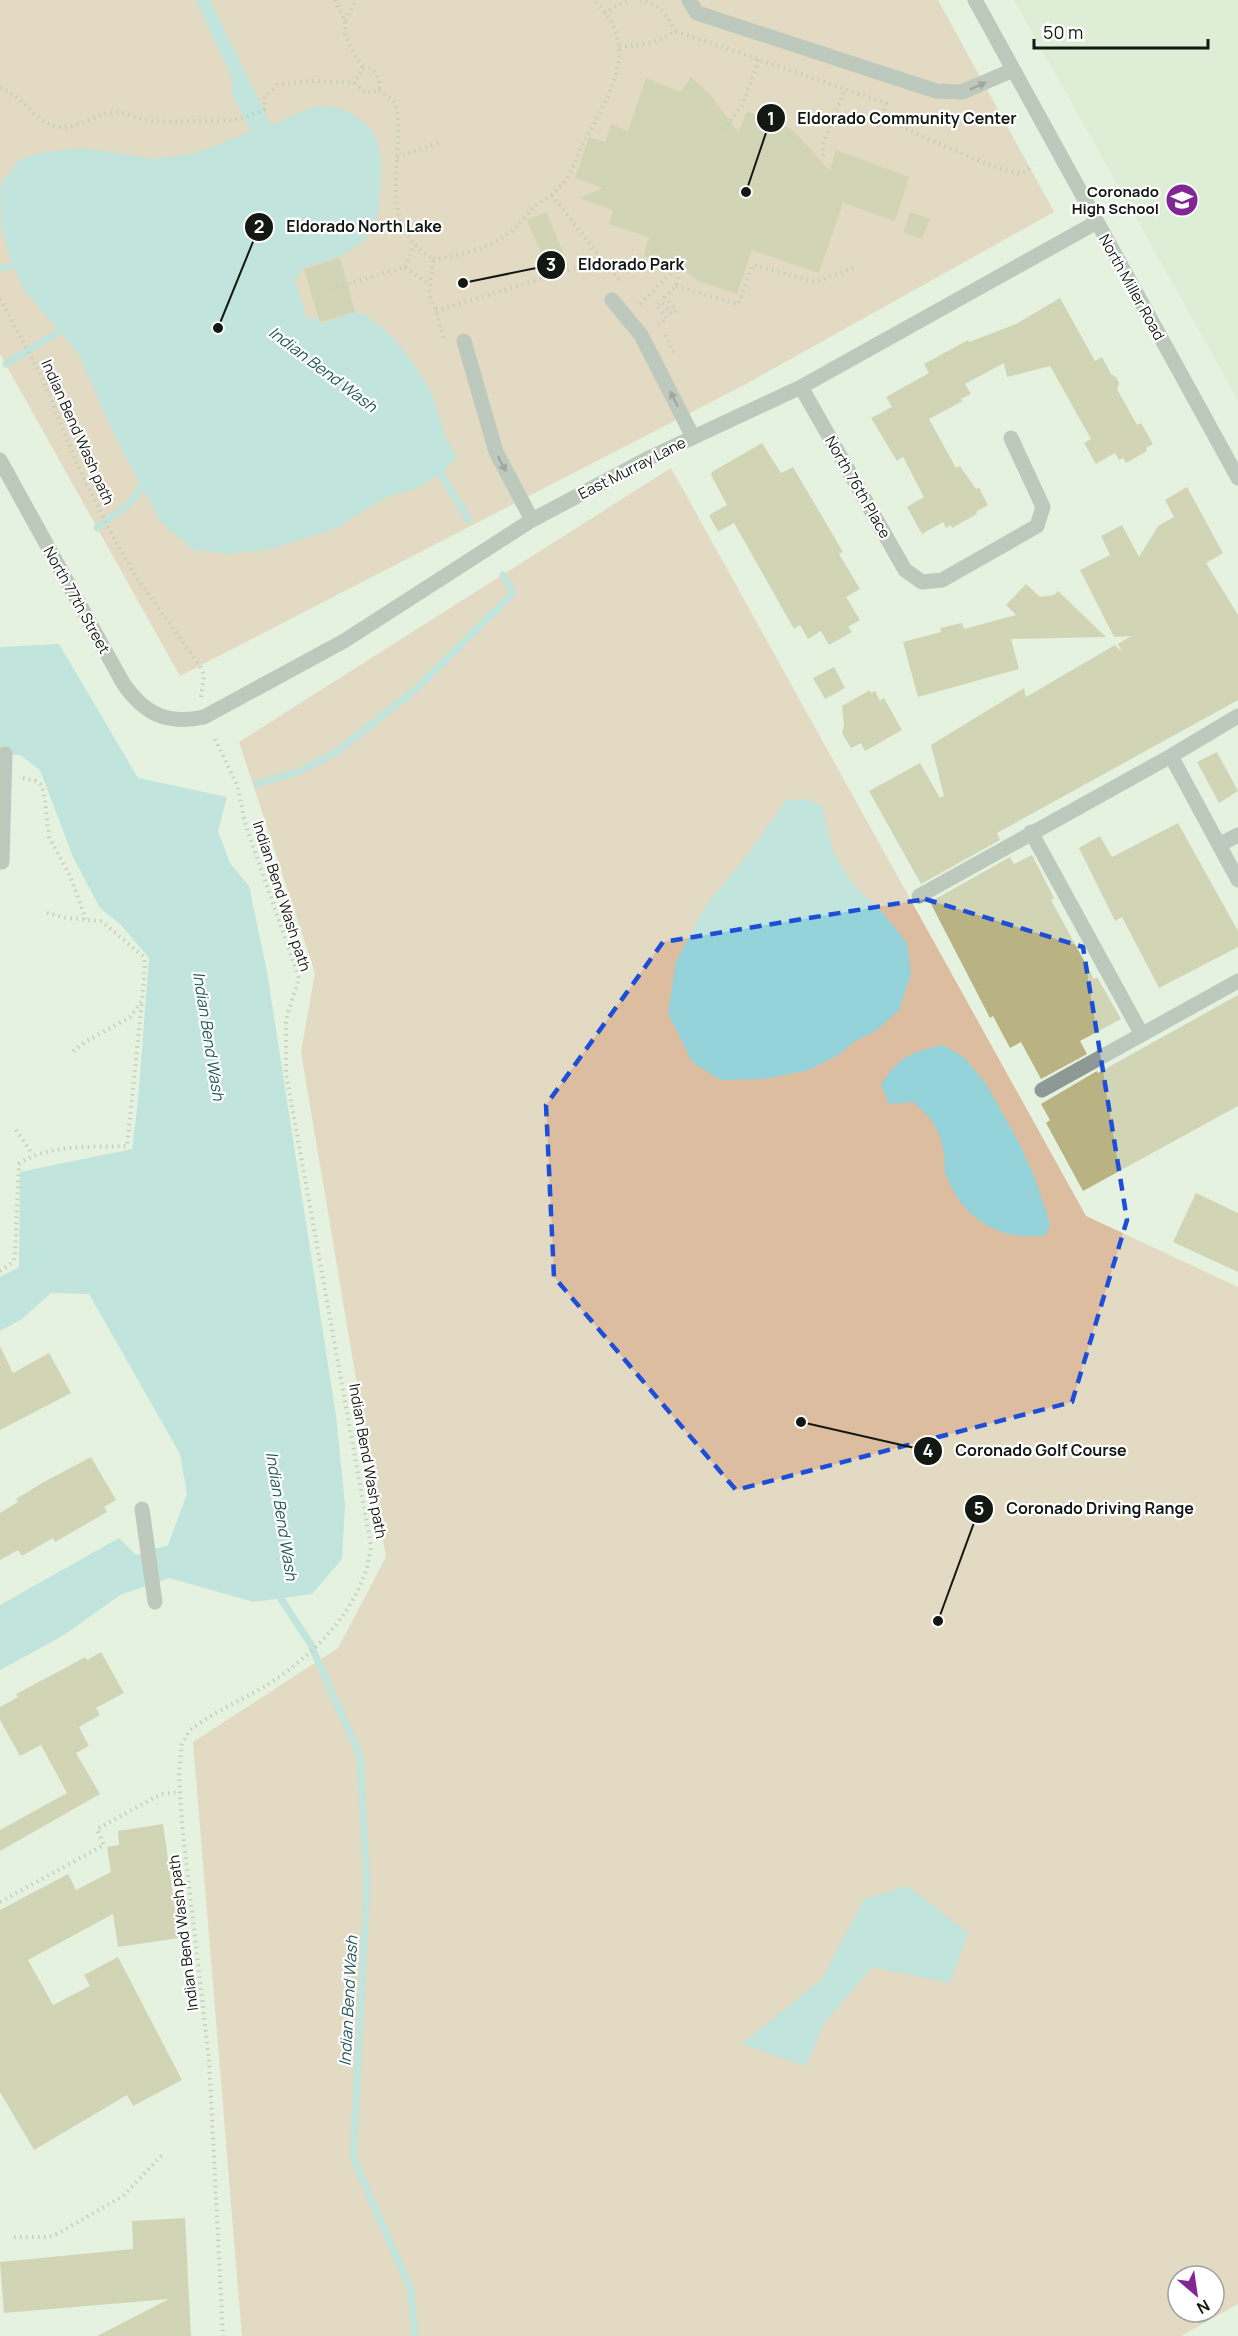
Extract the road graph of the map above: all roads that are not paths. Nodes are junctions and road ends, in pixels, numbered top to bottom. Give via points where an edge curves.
1 (689, 0) edge
2 (975, 0) edge
3 (1013, 70) junction
4 (1096, 222) junction
5 (612, 300) dead end
6 (464, 340) dead end
7 (801, 387) junction
8 (693, 437) junction
9 (1011, 438) dead end
10 (0, 460) edge
11 (1238, 478) edge
12 (532, 520) junction
13 (1238, 716) edge
14 (174, 720) joint
15 (5, 754) dead end
16 (1171, 756) junction
17 (1031, 832) junction
18 (1238, 835) edge
19 (1219, 845) junction
20 (3, 862) dead end
21 (1238, 880) edge
22 (919, 896) dead end
23 (1238, 981) edge
24 (1142, 1033) junction
25 (1042, 1090) dead end
26 (142, 1509) dead end
27 (155, 1602) dead end

1 -> 3 street via 697,13 942,91 962,92
2 - 3 street, North Miller Road
3 - 4 street, North Miller Road
4 - 7 street, East Murray Lane
4 - 11 street, North Miller Road
8 -> 5 street via 641,334
6 -> 12 street via 496,452
7 - 8 street, East Murray Lane
7 - 9 street, North 76th Place via 905,570 921,582 942,580 1037,525 1043,507
8 - 12 street, East Murray Lane
10 - 14 street, North 77th Street via 123,683 147,710
12 - 14 street, East Murray Lane via 393,610 248,695 204,717
13 - 16 street
15 - 20 street
16 - 17 street
16 - 19 street
17 - 22 street
17 - 24 street
18 - 19 street
19 - 21 street
23 - 24 street
24 - 25 street
26 - 27 street

